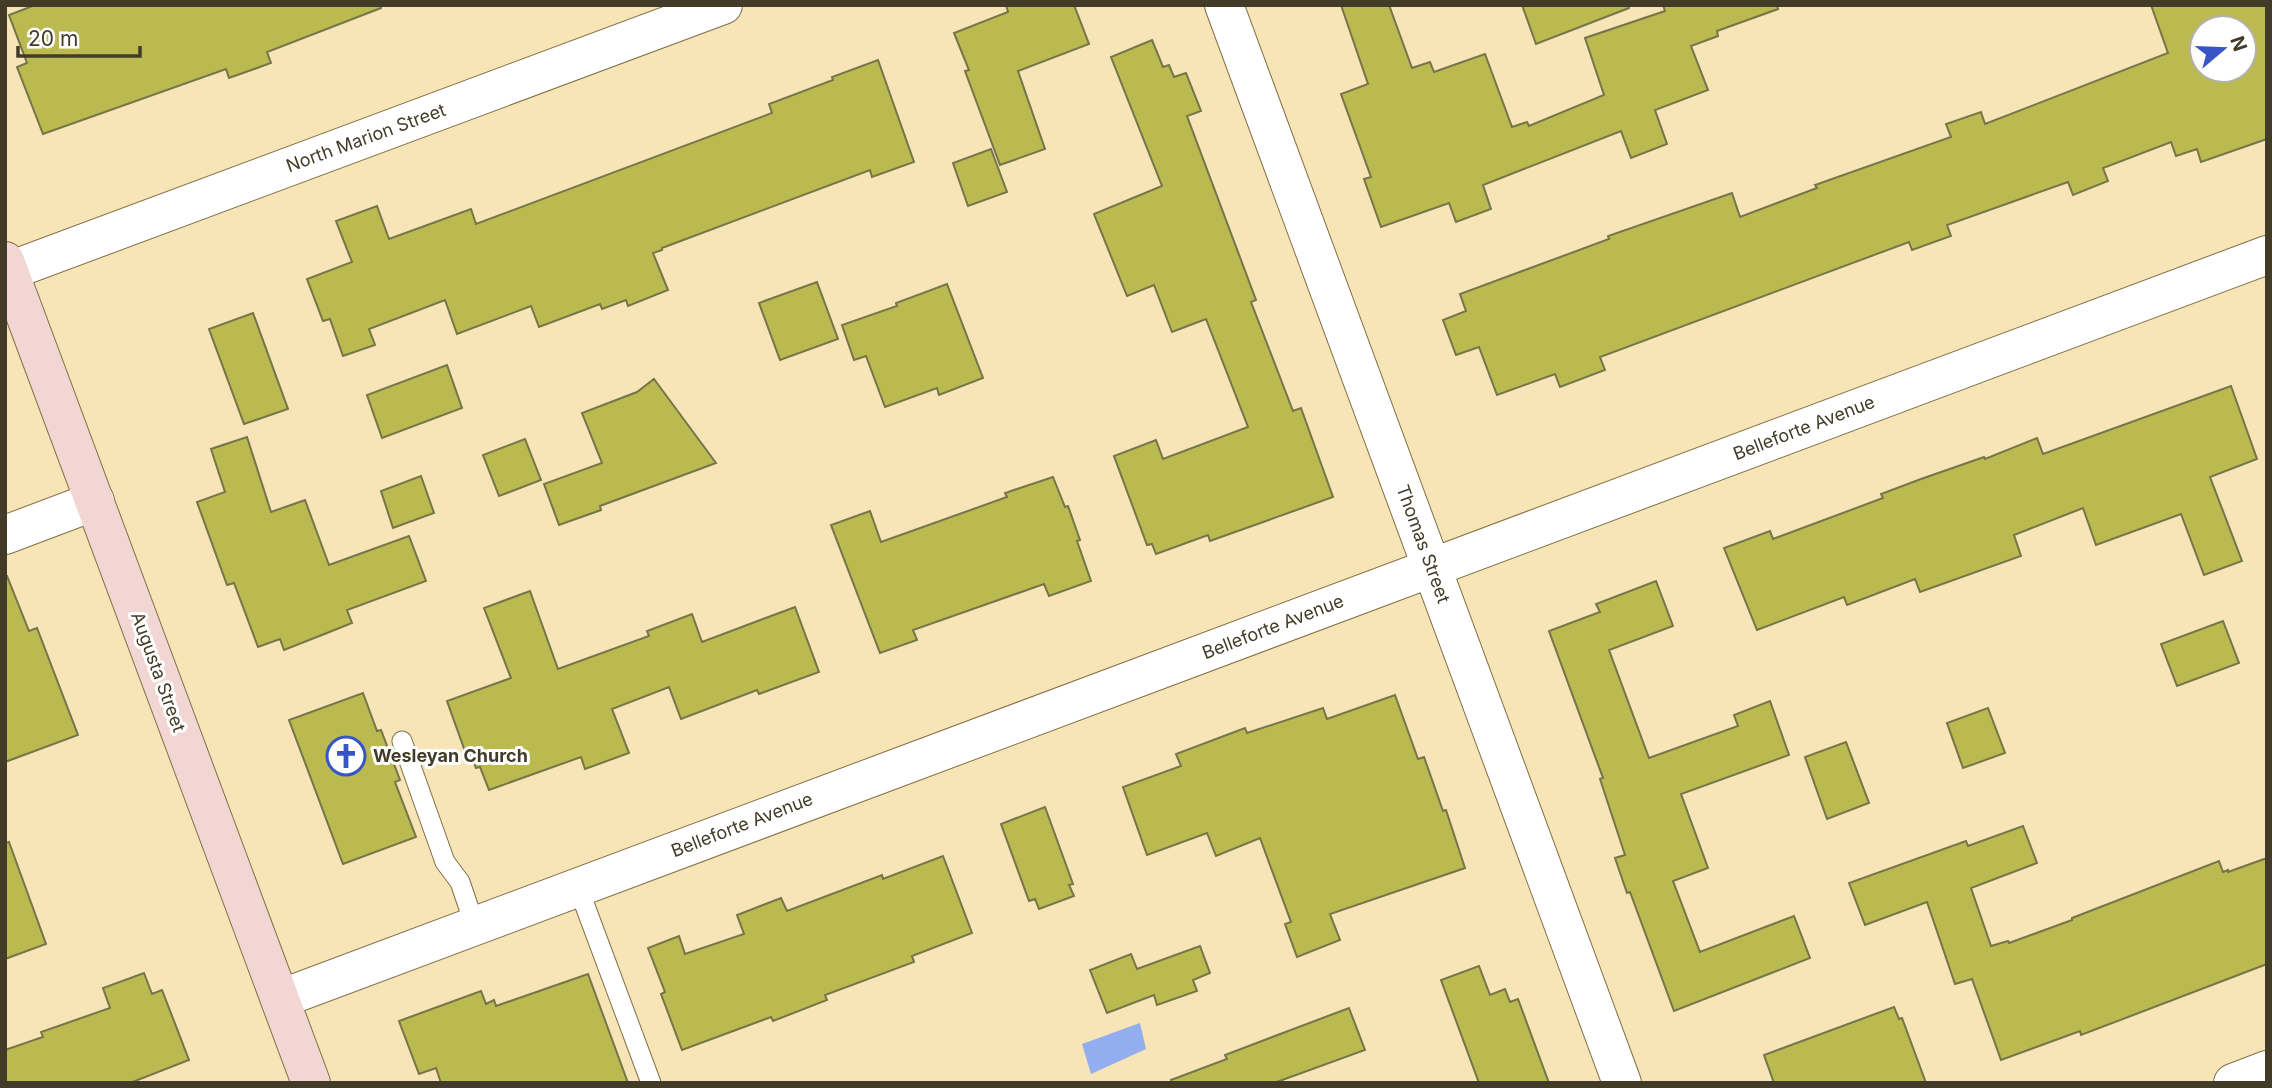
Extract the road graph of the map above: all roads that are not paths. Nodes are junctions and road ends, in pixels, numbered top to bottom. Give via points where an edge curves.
1 (723, 5) edge
2 (1224, 5) edge
3 (2267, 255) edge
4 (7, 266) edge
5 (95, 501) junction
6 (5, 535) edge
7 (1431, 567) junction
8 (402, 741) dead end
9 (578, 887) junction
10 (475, 926) junction
11 (280, 999) junction
12 (2267, 1070) edge
13 (311, 1083) edge
14 (651, 1083) edge
15 (1622, 1083) edge
16 (2233, 1083) edge

1 - 4 street, North Marion Street
2 - 7 street, Thomas Street
3 - 7 street, Belleforte Avenue
4 - 5 street, Augusta Street
5 - 6 street
5 - 11 street, Augusta Street
7 - 9 street, Belleforte Avenue
7 - 15 street, Thomas Street
8 - 10 lane via 445,862 460,881
9 - 10 street, Belleforte Avenue
9 - 14 lane
10 - 11 street, Belleforte Avenue
11 - 13 street, Augusta Street
12 - 16 street

